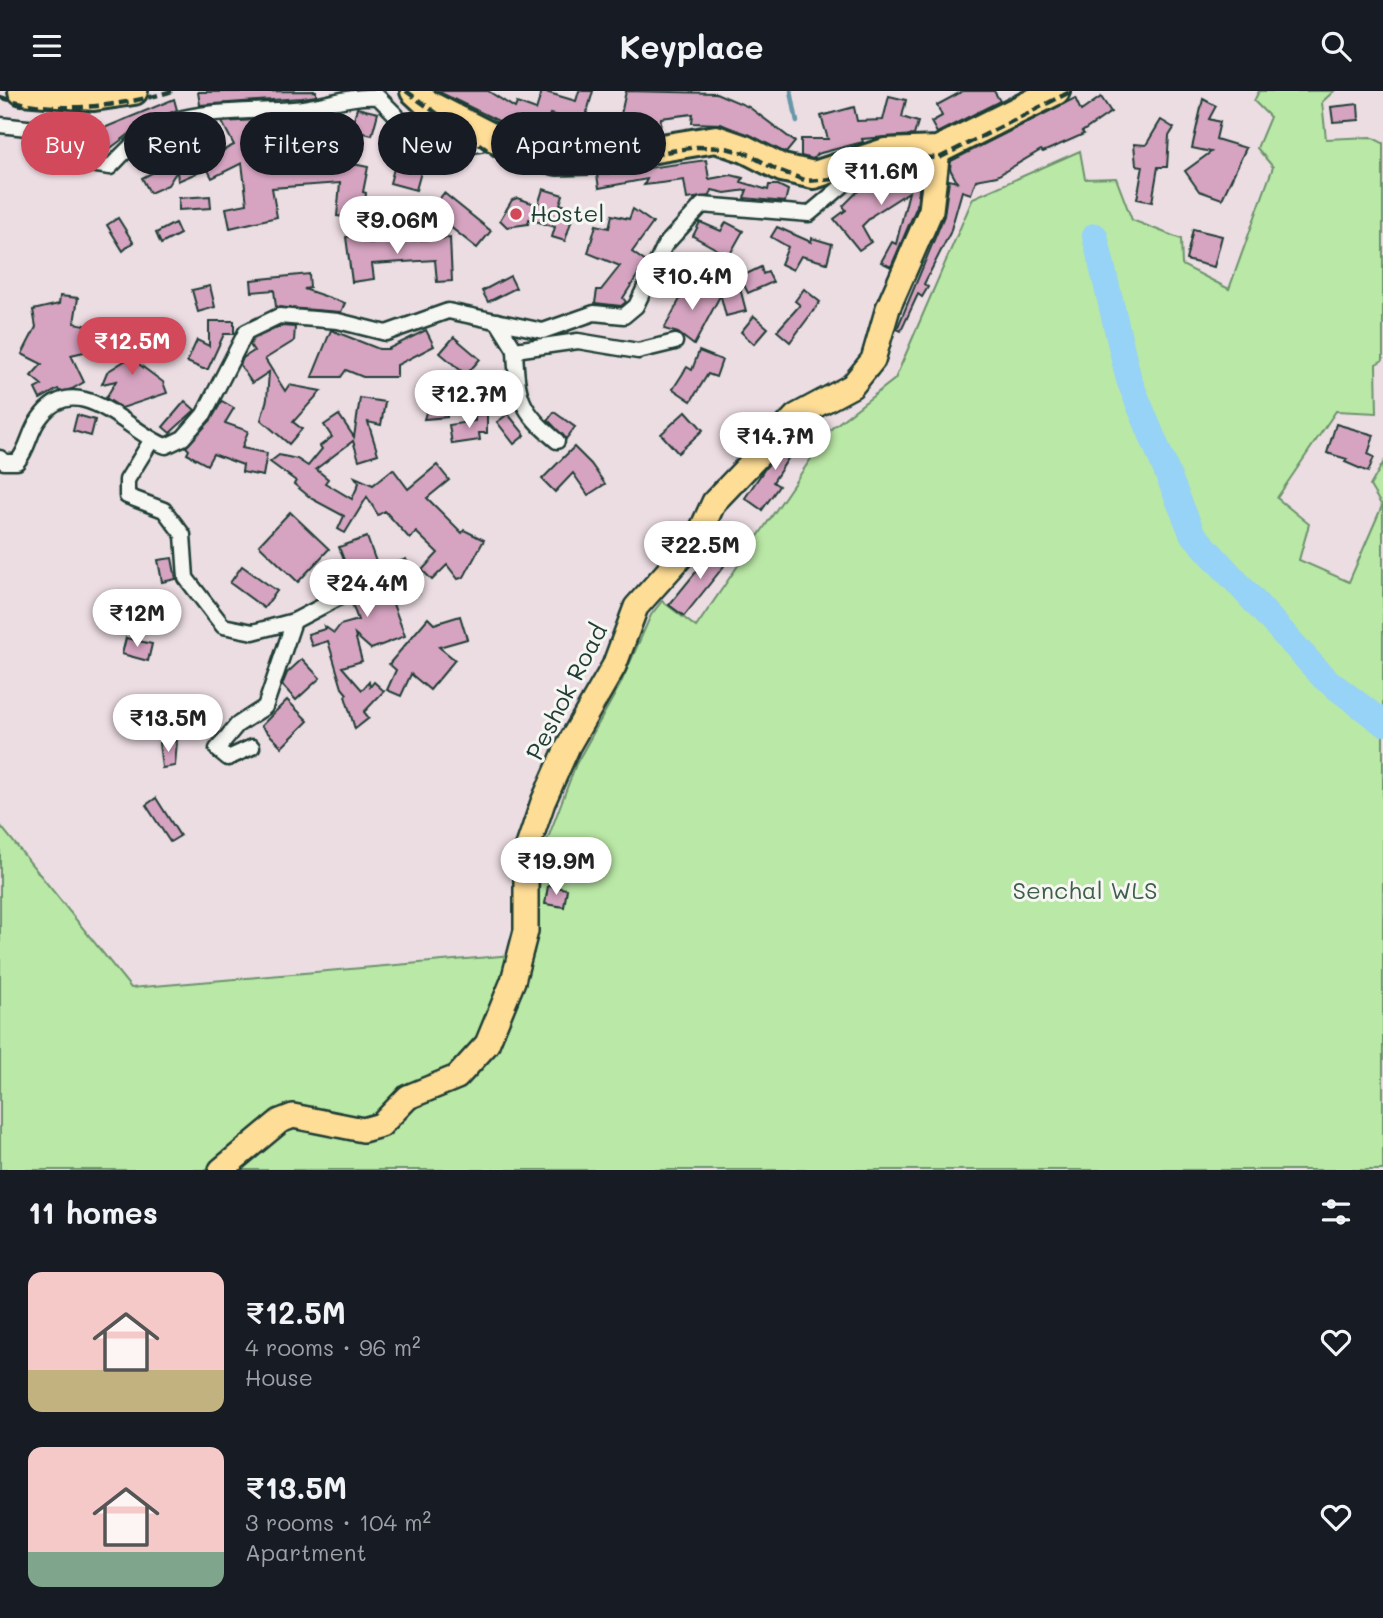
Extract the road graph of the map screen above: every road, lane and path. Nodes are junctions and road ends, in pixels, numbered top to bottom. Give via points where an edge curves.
1 (22, 91) edge
2 (134, 91) edge
3 (414, 91) edge
4 (1056, 91) edge
5 (0, 125) edge
6 (491, 136) edge
7 (491, 141) edge
8 (666, 147) edge
9 (938, 150) junction
10 (885, 152) junction
11 (497, 321) junction
12 (675, 342) dead end
13 (515, 351) junction
14 (151, 441) junction
15 (557, 441) dead end
16 (0, 458) edge
17 (340, 597) dead end
18 (294, 621) junction
19 (252, 747) dead end
20 (221, 1170) edge

1 - 2 highway via 94,97
3 - 6 highway via 428,104
4 - 9 highway
5 - 7 street via 54,131 74,139 91,164 110,167 146,133 177,122 233,110 293,109 357,95 378,97 396,115 403,137 461,145
8 - 10 highway via 716,139 782,168 814,175
9 - 10 highway
9 - 20 main road, Peshok Road via 931,210 888,308 873,360 852,386 796,416 714,502 697,538 636,607 614,666 542,801 526,852 526,931 513,981 488,1044 457,1077 408,1097 381,1125 363,1130 293,1116 280,1121
10 - 11 street via 808,214 702,205 665,245 636,306 624,316 594,313 543,331
11 - 13 street
11 - 14 street via 448,311 386,333 338,321 279,316 246,332 204,414 183,438 166,446
12 - 13 street via 638,351 578,341
13 - 15 street via 517,392 532,420
14 - 16 street via 118,414 82,399 50,407 17,461
14 - 18 street via 127,480 127,496 164,510 183,535 186,578 223,626 253,632
17 - 18 street
18 - 19 street via 265,707 237,725 217,749 228,758

